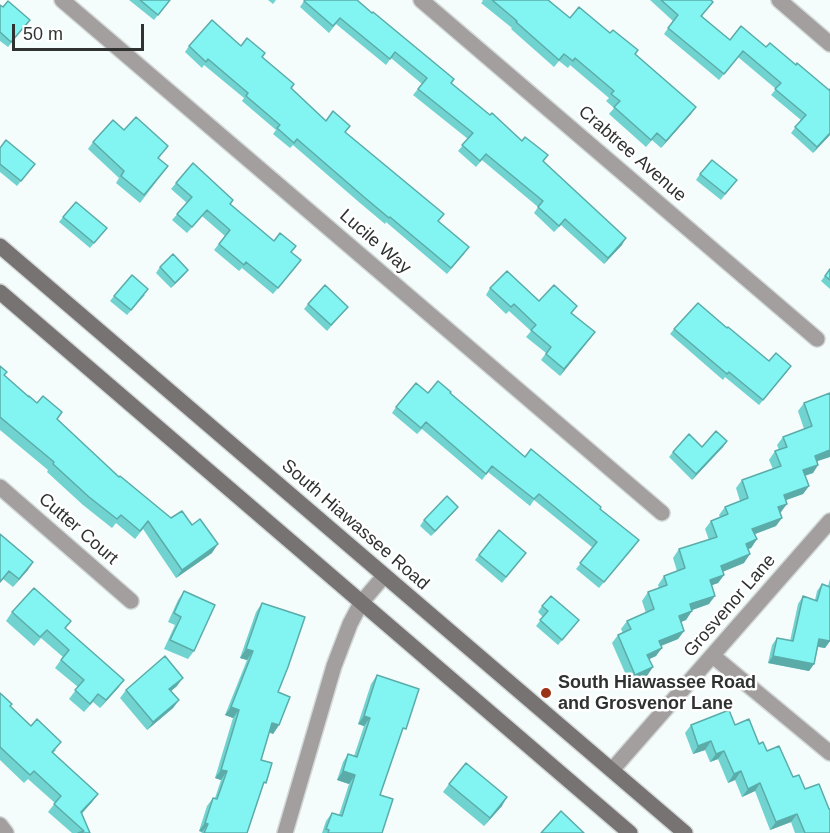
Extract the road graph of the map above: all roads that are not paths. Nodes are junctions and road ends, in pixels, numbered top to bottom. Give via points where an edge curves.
1 (62, 0) edge
2 (421, 0) edge
3 (779, 0) edge
4 (830, 44) edge
5 (0, 246) edge
6 (0, 292) edge
7 (817, 339) dead end
8 (0, 487) edge
9 (662, 513) dead end
10 (830, 521) edge
11 (384, 576) junction
12 (131, 601) dead end
13 (362, 603) junction
14 (714, 656) junction
15 (830, 753) edge
16 (612, 770) junction
17 (0, 825) edge
18 (6, 833) edge
19 (285, 833) edge
20 (630, 833) edge
21 (685, 833) edge

1 - 9 street, Lucile Way
2 - 7 street, Crabtree Avenue
3 - 4 street
5 - 11 street, South Hiawassee Road
6 - 13 street
8 - 12 street, Cutter Court
10 - 14 street, Grosvenor Lane
11 - 13 street
11 - 16 street, South Hiawassee Road
13 - 19 street via 334,666
13 - 20 street
14 - 15 street
14 - 16 street, Grosvenor Lane
16 - 21 street, South Hiawassee Road
17 - 18 street

